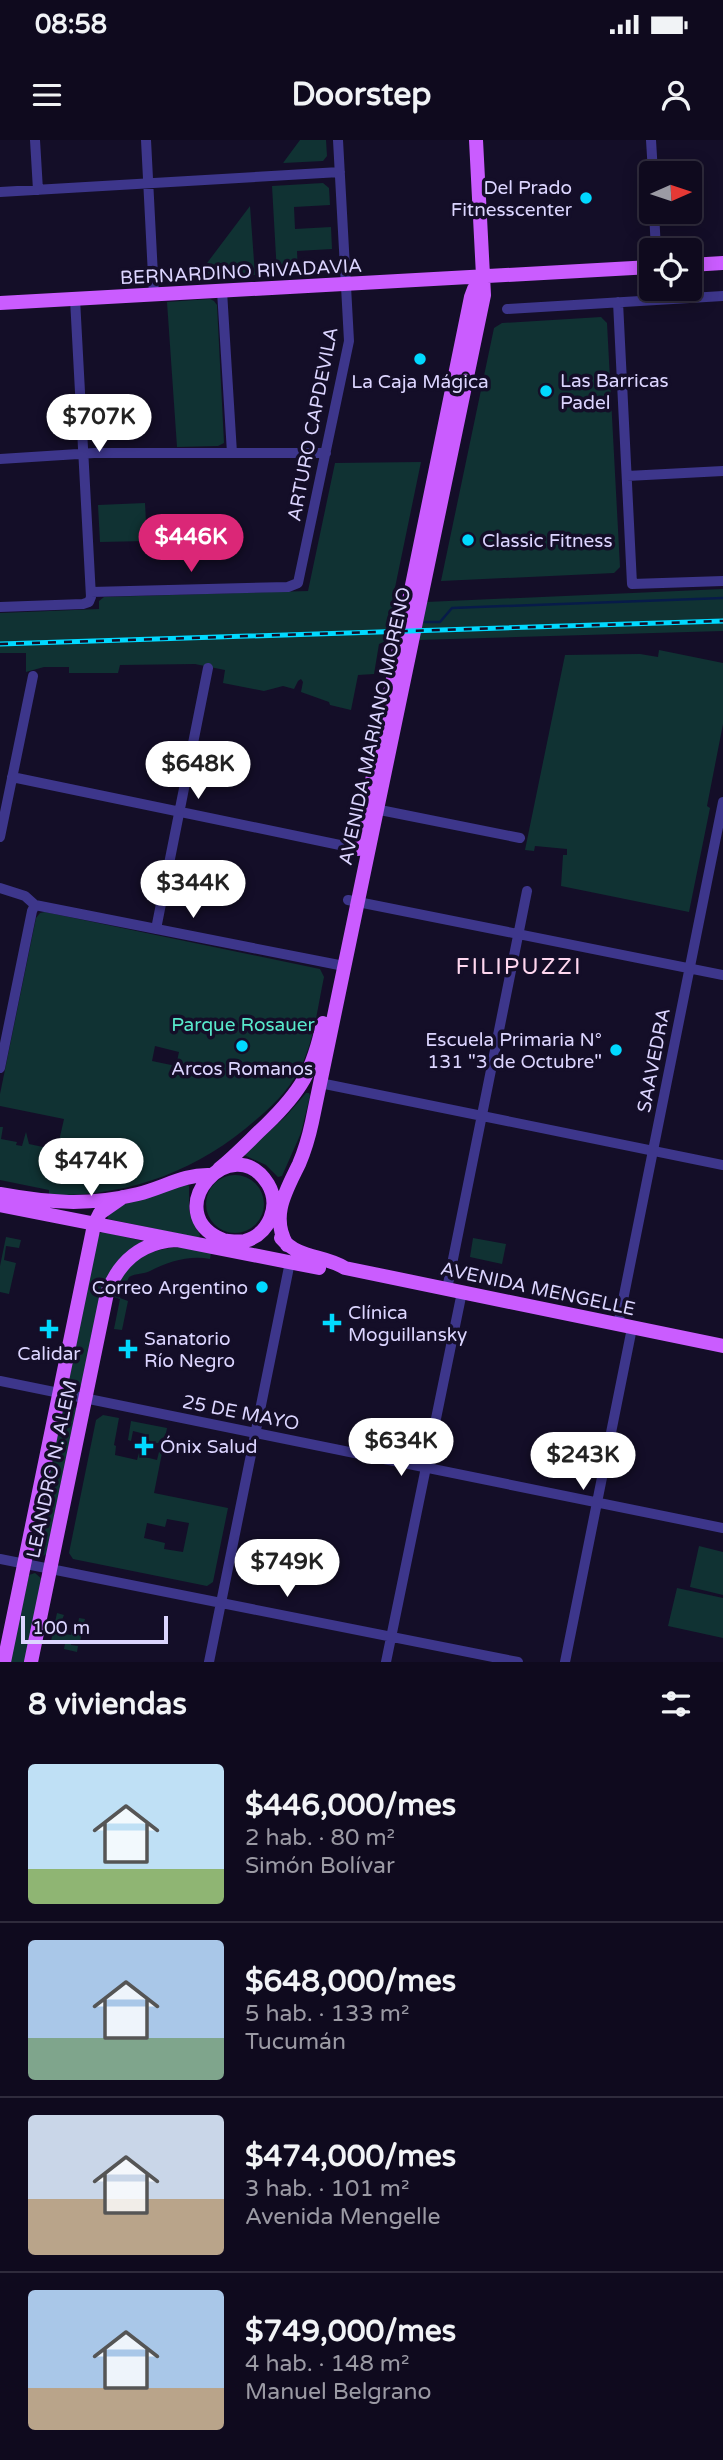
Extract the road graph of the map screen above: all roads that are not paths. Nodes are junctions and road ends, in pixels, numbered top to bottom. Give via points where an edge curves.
1 (35, 140) edge
2 (146, 140) edge
3 (338, 140) edge
4 (477, 140) edge
5 (651, 140) edge
6 (652, 161) edge
7 (340, 172) junction
8 (148, 183) junction
9 (37, 190) junction
10 (0, 192) edge
11 (723, 263) edge
12 (702, 264) edge
13 (639, 268) edge
14 (484, 276) junction
15 (346, 284) junction
16 (222, 291) junction
17 (154, 295) junction
18 (723, 296) edge
19 (75, 299) junction
20 (618, 302) junction
21 (0, 303) edge
22 (507, 309) dead end
23 (232, 453) junction
24 (326, 453) junction
25 (84, 454) junction
26 (0, 459) edge
27 (723, 471) edge
28 (626, 476) junction
29 (723, 581) edge
30 (90, 597) junction
31 (0, 607) edge
32 (208, 668) dead end
33 (33, 676) dead end
34 (12, 777) junction
35 (723, 805) edge
36 (372, 808) junction
37 (179, 812) junction
38 (0, 837) edge
39 (520, 838) dead end
40 (359, 849) junction
41 (0, 888) edge
42 (527, 891) dead end
43 (353, 901) junction
44 (35, 905) junction
45 (156, 929) junction
46 (519, 934) junction
47 (340, 965) junction
48 (690, 969) junction
49 (723, 975) edge
50 (0, 1068) edge
51 (320, 1083) junction
52 (482, 1116) junction
53 (264, 1127) junction
54 (653, 1151) junction
55 (723, 1165) edge
56 (215, 1172) junction
57 (187, 1176) junction
58 (289, 1180) junction
59 (0, 1194) edge
60 (123, 1197) junction
61 (0, 1205) edge
62 (273, 1210) junction
63 (94, 1225) junction
64 (176, 1240) junction
65 (227, 1241) junction
66 (192, 1243) junction
67 (287, 1245) junction
68 (261, 1256) junction
69 (290, 1262) junction
70 (345, 1268) junction
71 (447, 1289) junction
72 (462, 1292) junction
73 (625, 1326) junction
74 (723, 1346) edge
75 (0, 1381) edge
76 (59, 1393) junction
77 (85, 1398) junction
78 (256, 1433) junction
79 (426, 1468) junction
80 (597, 1502) junction
81 (723, 1528) edge
82 (0, 1559) edge
83 (24, 1564) junction
84 (50, 1568) junction
85 (221, 1602) junction
86 (391, 1636) junction
87 (4, 1662) edge
88 (31, 1662) edge
89 (209, 1662) edge
90 (386, 1662) edge
91 (518, 1662) edge
92 (565, 1662) edge

1 - 9 street
2 - 8 street
3 - 7 street, ARTURO CAPDEVILA
4 - 14 main road, AVENIDA MARIANO MORENO
5 - 6 street
7 - 8 street
7 - 15 street, ARTURO CAPDEVILA
8 - 9 street
8 - 17 street
9 - 10 street
11 - 12 main road
13 - 14 main road, BERNARDINO RIVADAVIA
14 - 15 main road, BERNARDINO RIVADAVIA
14 - 36 main road, AVENIDA MARIANO MORENO via 472,294
15 - 16 main road, BERNARDINO RIVADAVIA
15 - 24 street, ARTURO CAPDEVILA via 348,346
16 - 17 main road, BERNARDINO RIVADAVIA
16 - 23 street
17 - 19 main road, BERNARDINO RIVADAVIA
18 - 20 street
19 - 21 main road, BERNARDINO RIVADAVIA
19 - 25 street
20 - 22 street
20 - 28 street
23 - 24 street
23 - 25 street
24 - 30 street, ARTURO CAPDEVILA via 295,586
25 - 26 street
25 - 30 street
27 - 28 street
28 - 29 street via 632,584
30 - 31 street via 81,605
32 - 37 street
33 - 34 street
34 - 37 street
34 - 38 street
35 - 48 street, SAAVEDRA
36 - 39 street
36 - 40 main road, AVENIDA MARIANO MORENO
36 - 43 main road, AVENIDA MARIANO MORENO
37 - 40 street
37 - 45 street
40 - 43 main road, AVENIDA MARIANO MORENO
41 - 44 street via 25,895
42 - 46 street
43 - 46 street
43 - 47 main road, AVENIDA MARIANO MORENO
44 - 45 street
44 - 50 street
45 - 47 street
46 - 48 street
46 - 52 street
47 - 51 main road, AVENIDA MARIANO MORENO
47 - 53 main road, AVENIDA MARIANO MORENO via 311,1065 293,1097
48 - 49 street
48 - 54 street, SAAVEDRA
51 - 52 street
51 - 58 main road, AVENIDA MARIANO MORENO via 309,1137
52 - 54 street
52 - 71 street
53 - 56 main road, AVENIDA MARIANO MORENO
53 - 57 main road, AVENIDA MARIANO MORENO
54 - 55 street
54 - 73 street, SAAVEDRA
56 - 57 main road
56 - 62 main road via 238,1166 256,1172 269,1186
56 - 65 main road via 200,1190 197,1208 204,1226
57 - 60 main road
58 - 62 main road, AVENIDA MARIANO MORENO
58 - 67 main road, AVENIDA MARIANO MORENO via 280,1212
59 - 60 main road via 61,1203
60 - 63 main road via 100,1213
61 - 63 main road, AVENIDA MENGELLE
62 - 65 main road via 260,1233 246,1241
62 - 67 main road via 278,1235
63 - 64 main road, AVENIDA MENGELLE
63 - 76 main road, LEANDRO N. ALEM
64 - 66 main road, AVENIDA MENGELLE
64 - 77 main road, LEANDRO N. ALEM via 141,1249 114,1277
65 - 66 main road
65 - 68 main road, AVENIDA MENGELLE
66 - 68 main road, AVENIDA MENGELLE
67 - 70 main road, AVENIDA MENGELLE via 300,1254
68 - 69 main road, AVENIDA MENGELLE
69 - 70 main road, AVENIDA MENGELLE
69 - 78 street
70 - 71 main road, AVENIDA MENGELLE
71 - 72 main road, AVENIDA MENGELLE
72 - 73 main road, AVENIDA MENGELLE
72 - 79 street
73 - 74 main road, AVENIDA MENGELLE
73 - 80 street, SAAVEDRA
75 - 76 street, 25 DE MAYO
76 - 77 street, 25 DE MAYO
76 - 83 main road, LEANDRO N. ALEM
77 - 78 street, 25 DE MAYO
77 - 84 main road, LEANDRO N. ALEM
78 - 79 street, 25 DE MAYO
78 - 85 street
79 - 80 street, 25 DE MAYO
79 - 86 street
80 - 81 street, 25 DE MAYO
80 - 92 street, SAAVEDRA
82 - 83 street
83 - 84 street
83 - 87 main road, LEANDRO N. ALEM
84 - 85 street
84 - 88 main road, LEANDRO N. ALEM
85 - 86 street
85 - 89 street
86 - 90 street
86 - 91 street

